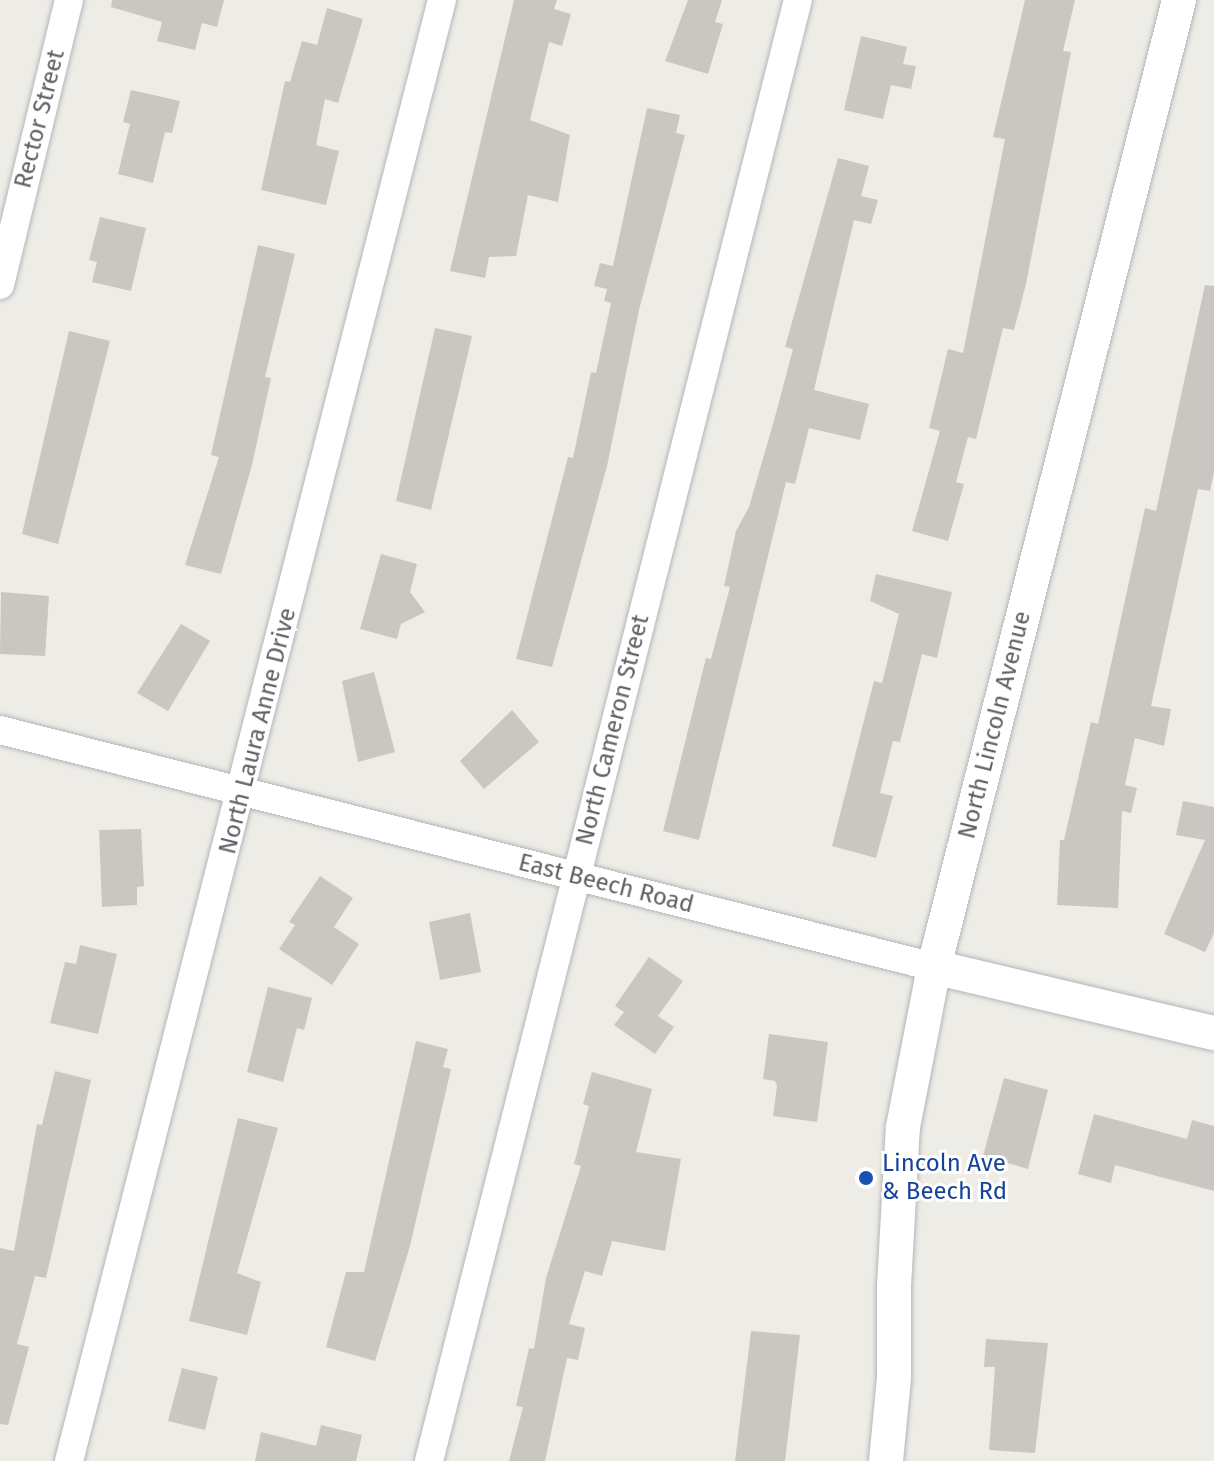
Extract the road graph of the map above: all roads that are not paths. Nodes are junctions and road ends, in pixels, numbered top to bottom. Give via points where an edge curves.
1 (69, 0) edge
2 (442, 0) edge
3 (798, 0) edge
4 (1179, 0) edge
5 (1, 276) edge
6 (0, 730) edge
7 (243, 792) junction
8 (576, 877) junction
9 (934, 967) junction
10 (1214, 1033) edge
11 (69, 1461) edge
12 (429, 1461) edge
13 (886, 1461) edge

1 - 5 street, Rector Street
2 - 7 street, North Laura Anne Drive
3 - 8 street, North Cameron Street
4 - 9 street, North Lincoln Avenue
6 - 7 street, East Beech Road
7 - 8 street, East Beech Road
7 - 11 street, North Laura Anne Drive
8 - 9 street, East Beech Road
8 - 12 street, North Cameron Street
9 - 10 street, East Beech Road
9 - 13 street, North Lincoln Avenue via 903,1127

